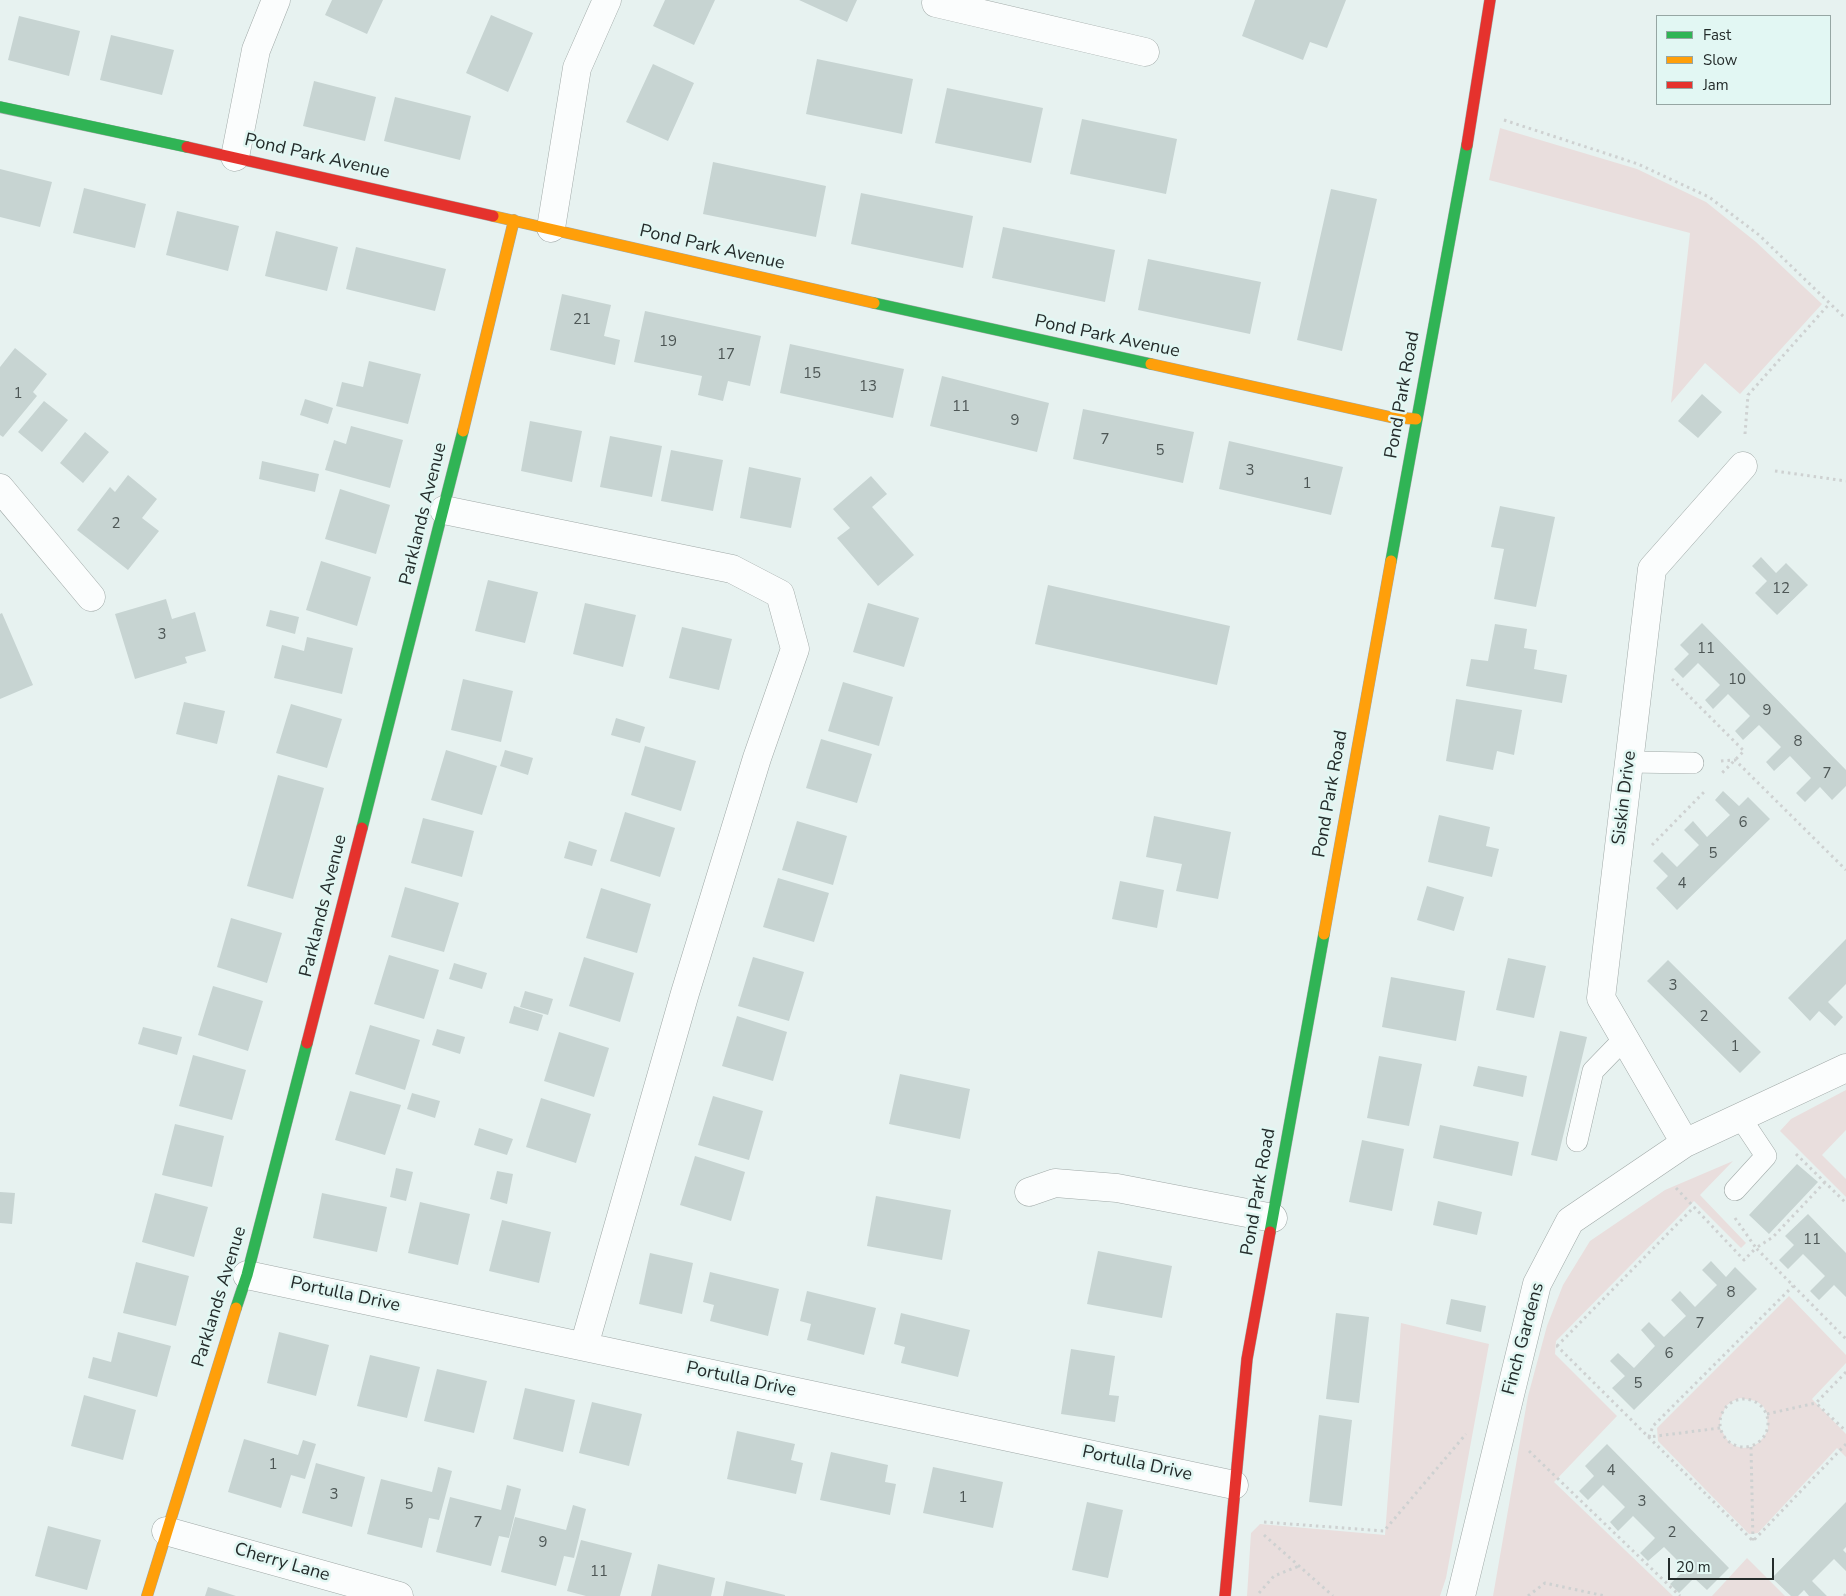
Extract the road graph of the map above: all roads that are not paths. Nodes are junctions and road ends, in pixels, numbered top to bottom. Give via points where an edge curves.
1 (276, 0) edge
2 (607, 0) edge
3 (1490, 0) edge
4 (936, 4) dead end
5 (1006, 10) edge
6 (1145, 52) dead end
7 (0, 107) edge
8 (236, 157) junction
9 (514, 220) junction
10 (552, 228) junction
11 (1416, 419) junction
12 (1743, 466) road end
13 (0, 488) edge
14 (444, 510) junction
15 (91, 597) dead end
16 (1629, 762) junction
17 (1693, 763) road end
18 (1624, 1039) junction
19 (1846, 1068) edge
20 (1740, 1117) junction
21 (1577, 1141) dead end
22 (1685, 1143) junction
23 (1735, 1190) dead end
24 (1028, 1192) dead end
25 (1273, 1218) junction
26 (248, 1275) junction
27 (584, 1346) junction
28 (1233, 1497) junction
29 (166, 1531) junction
30 (147, 1596) edge
31 (399, 1596) edge
32 (1225, 1596) edge
33 (1461, 1596) edge

1 - 8 street via 256,50
2 - 10 street via 577,68
3 - 11 street, Pond Park Road
4 - 5 street
5 - 6 street
7 - 8 street, Pond Park Avenue
8 - 9 street, Pond Park Avenue
9 - 10 street, Pond Park Avenue
9 - 14 street, Parklands Avenue
10 - 11 street, Pond Park Avenue via 953,322 1390,417
11 - 25 street, Pond Park Road
12 - 16 street, Siskin Drive via 1652,569
13 - 15 street
14 - 26 street, Parklands Avenue
14 - 27 street via 732,568 780,594 795,649 757,758 685,993
16 - 17 lane
16 - 18 street, Siskin Drive via 1601,998
18 - 21 lane via 1593,1071
18 - 22 street, Siskin Drive
19 - 20 street, Finch Gardens
20 - 22 street, Finch Gardens
20 - 23 lane via 1766,1156
22 - 33 street, Finch Gardens via 1570,1221 1537,1284
24 - 25 street via 1055,1183 1117,1188
25 - 28 street, Pond Park Road via 1246,1360
26 - 27 street, Portulla Drive
26 - 29 street, Parklands Avenue
27 - 28 street, Portulla Drive
28 - 32 street, Pond Park Road
29 - 30 street, Parklands Avenue
29 - 31 street, Cherry Lane

